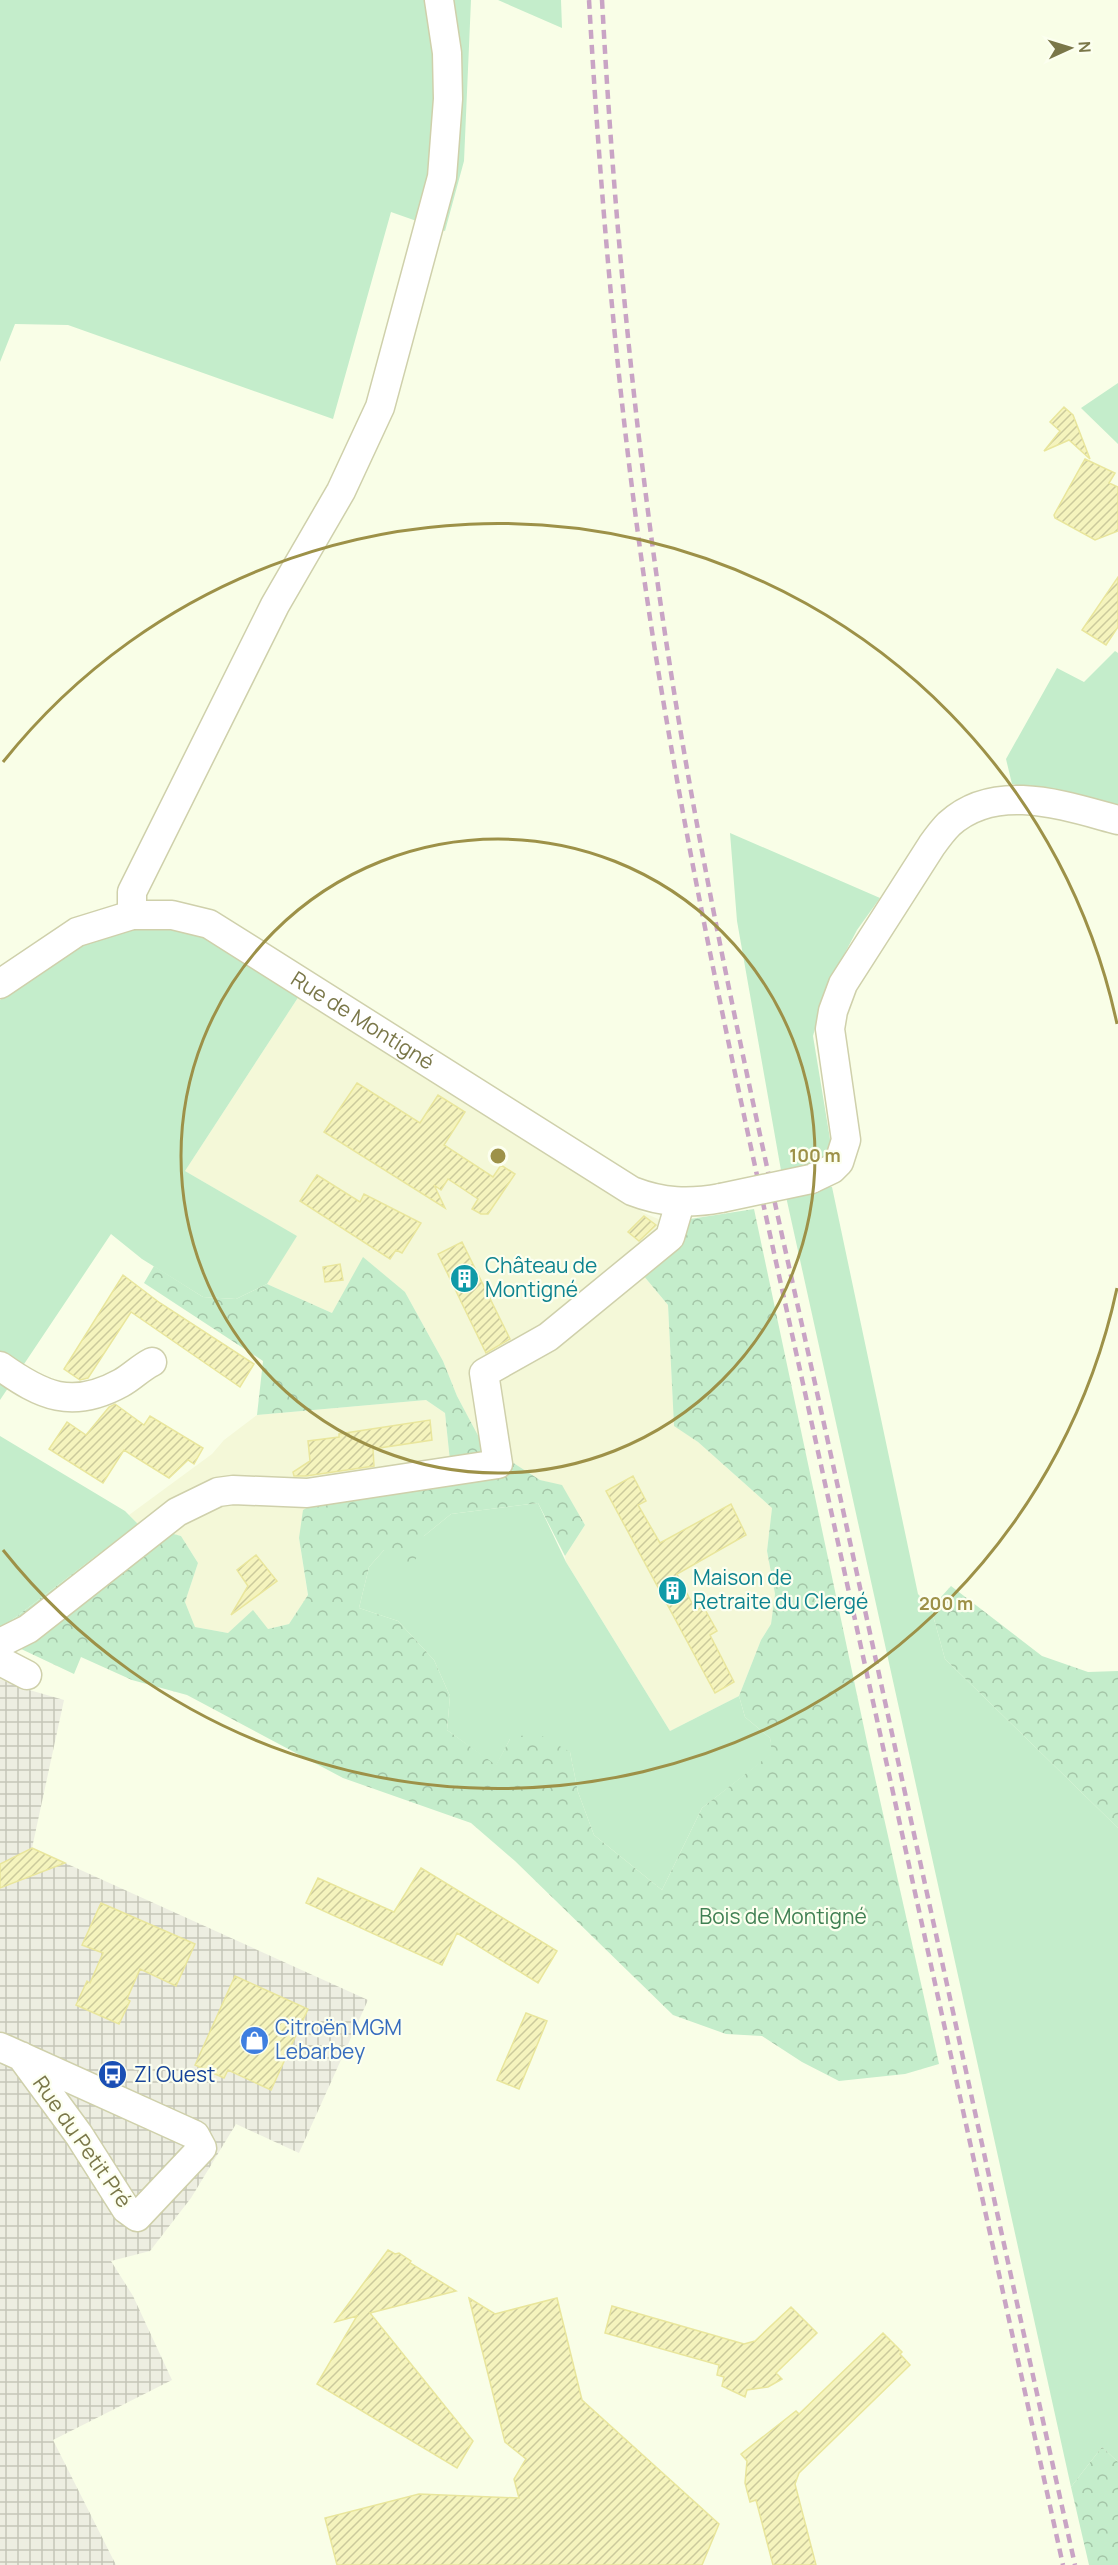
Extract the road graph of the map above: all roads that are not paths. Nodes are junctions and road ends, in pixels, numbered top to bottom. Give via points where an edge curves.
1 (439, 0) edge
2 (1118, 820) edge
3 (132, 915) junction
4 (0, 984) edge
5 (680, 1203) junction
6 (152, 1362) dead end
7 (0, 1366) edge
8 (0, 1643) edge
9 (0, 1661) edge
10 (27, 1675) dead end
11 (10, 2052) edge

1 - 3 street via 448,99 442,177 380,407 341,491 275,605 132,892
2 - 5 street, Rue de Montigné, bridge via 1060,804 1008,800 985,804 949,824 843,984 832,1011 830,1029 846,1140 839,1162 811,1179
3 - 4 street, Rue de Montigné via 77,932
3 - 5 street, Rue de Montigné via 172,915 209,924 632,1191
5 - 8 street via 670,1238 548,1337 484,1373 498,1464 307,1493 218,1492 177,1512 28,1629
6 - 7 street via 103,1392 67,1399 30,1387
9 - 10 street
11 - 11 street, Rue du Petit Pré via 79,2135 126,2210 137,2217 202,2148 195,2135

